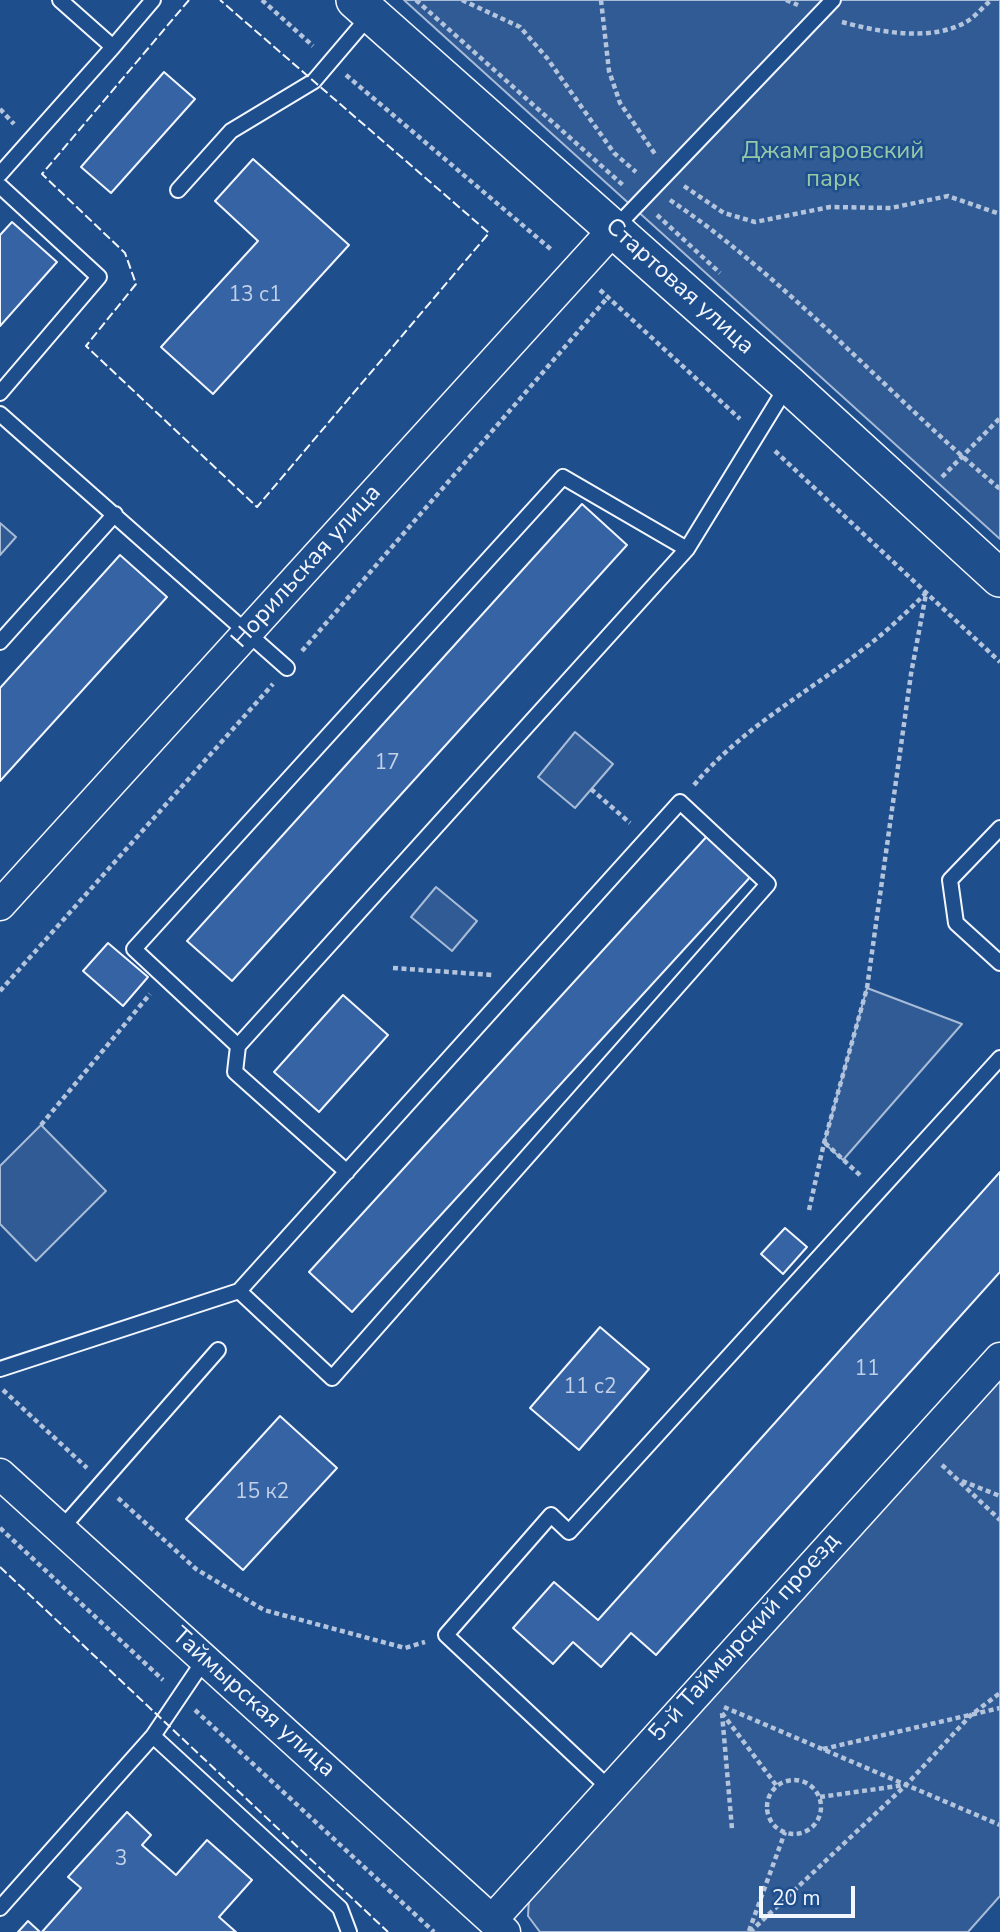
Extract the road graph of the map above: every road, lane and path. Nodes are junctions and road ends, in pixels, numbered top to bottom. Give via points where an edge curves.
1 (60, 0) edge
2 (153, 0) edge
3 (262, 0) edge
4 (462, 0) edge
5 (601, 0) edge
6 (786, 0) edge
7 (833, 0) edge
8 (991, 0) edge
9 (363, 7) edge
10 (820, 15) junction
11 (113, 47) junction
12 (331, 61) junction
13 (668, 173) junction
14 (0, 174) edge
15 (0, 186) edge
16 (653, 188) junction
17 (178, 190) dead end
18 (1000, 214) edge
19 (614, 229) junction
20 (576, 270) junction
21 (608, 297) junction
22 (788, 384) junction
23 (0, 393) edge
24 (0, 414) edge
25 (1000, 418) edge
26 (758, 436) junction
27 (962, 457) junction
28 (942, 477) dead end
29 (1000, 489) edge
30 (115, 514) junction
31 (687, 549) junction
32 (1000, 578) edge
33 (926, 593) junction
34 (247, 633) junction
35 (0, 642) edge
36 (1000, 662) edge
37 (287, 668) junction
38 (591, 789) dead end
39 (680, 802) junction
40 (1000, 828) edge
41 (648, 838) junction
42 (0, 905) edge
43 (1000, 963) edge
44 (393, 968) dead end
45 (164, 977) junction
46 (521, 979) junction
47 (0, 991) edge
48 (238, 1046) junction
49 (1000, 1058) edge
50 (40, 1125) dead end
51 (824, 1143) junction
52 (347, 1172) junction
53 (878, 1192) junction
54 (809, 1210) dead end
55 (239, 1291) junction
56 (218, 1350) dead end
57 (1000, 1359) edge
58 (0, 1369) edge
59 (0, 1387) edge
60 (921, 1445) junction
61 (0, 1474) edge
62 (957, 1479) junction
63 (103, 1483) junction
64 (1000, 1496) edge
65 (1000, 1520) edge
66 (0, 1528) edge
67 (61, 1529) junction
68 (446, 1635) junction
69 (205, 1659) junction
70 (1000, 1693) edge
71 (179, 1695) junction
72 (1000, 1708) edge
73 (722, 1713) junction
74 (971, 1715) junction
75 (153, 1736) junction
76 (822, 1749) junction
77 (906, 1784) junction
78 (776, 1785) junction
79 (609, 1788) junction
80 (820, 1797) junction
81 (1000, 1825) edge
82 (732, 1829) dead end
83 (785, 1832) junction
84 (0, 1908) edge
85 (498, 1926) edge
86 (349, 1932) edge
87 (434, 1932) edge
88 (749, 1932) edge

1 - 11 lane
2 - 11 lane
3 - 12 path
4 - 16 path via 520,27 614,153
5 - 13 path via 609,71 620,103
6 - 10 path
7 - 10 lane
8 - 10 path via 966,23 925,34 880,33
9 - 12 lane
9 - 19 street, Стартовая улица
10 - 13 lane
11 - 14 lane
12 - 17 lane via 314,81 231,131
12 - 20 path
13 - 16 lane
13 - 18 path via 724,213 755,222 830,207 891,208 948,196
15 - 23 lane via 99,277
16 - 19 lane
16 - 27 path via 706,224 760,271
19 - 20 street, Норильская улица
19 - 22 street, Стартовая улица
20 - 21 path
20 - 34 street, Норильская улица
21 - 26 path
21 - 37 path
22 - 26 lane
22 - 32 street, Стартовая улица
24 - 30 lane
25 - 27 path
26 - 31 lane
26 - 33 path
27 - 28 path
27 - 29 path
30 - 34 lane
30 - 35 lane
31 - 45 lane via 563,477 134,949
31 - 48 lane
33 - 36 path
33 - 39 path via 861,651 777,708 708,768
33 - 51 path via 867,988
34 - 37 lane
34 - 42 street, Норильская улица
37 - 47 path
38 - 41 path
39 - 41 lane
39 - 55 lane via 768,884 332,1378
40 - 43 lane via 950,880 956,923
41 - 46 lane
44 - 46 path
45 - 48 lane
45 - 50 path
46 - 52 lane
48 - 52 lane via 235,1072
49 - 53 lane
51 - 53 path
51 - 54 path
52 - 55 lane
53 - 68 lane via 569,1532 551,1515
55 - 58 lane
56 - 63 lane
57 - 60 street, 5-й Таймырский проезд
59 - 63 path
60 - 62 path
60 - 79 street, 5-й Таймырский проезд
61 - 67 street, Таймырская улица
62 - 64 path
62 - 65 path
63 - 67 lane
63 - 68 path via 196,1569 264,1610 405,1648
66 - 71 path
67 - 69 street, Таймырская улица
68 - 79 lane
69 - 71 lane
69 - 85 street, Таймырская улица
70 - 74 path
71 - 75 lane
71 - 87 path
72 - 74 path
73 - 76 path via 715,1703
73 - 78 path
73 - 82 path
74 - 76 path
74 - 77 path
75 - 84 lane
75 - 86 lane via 340,1908
76 - 77 path
77 - 80 path
77 - 81 path
77 - 88 path
78 - 80 path via 800,1780
78 - 83 path via 766,1808 773,1825
79 - 85 street, 5-й Таймырский проезд
80 - 83 path via 815,1824 799,1834
83 - 88 path

